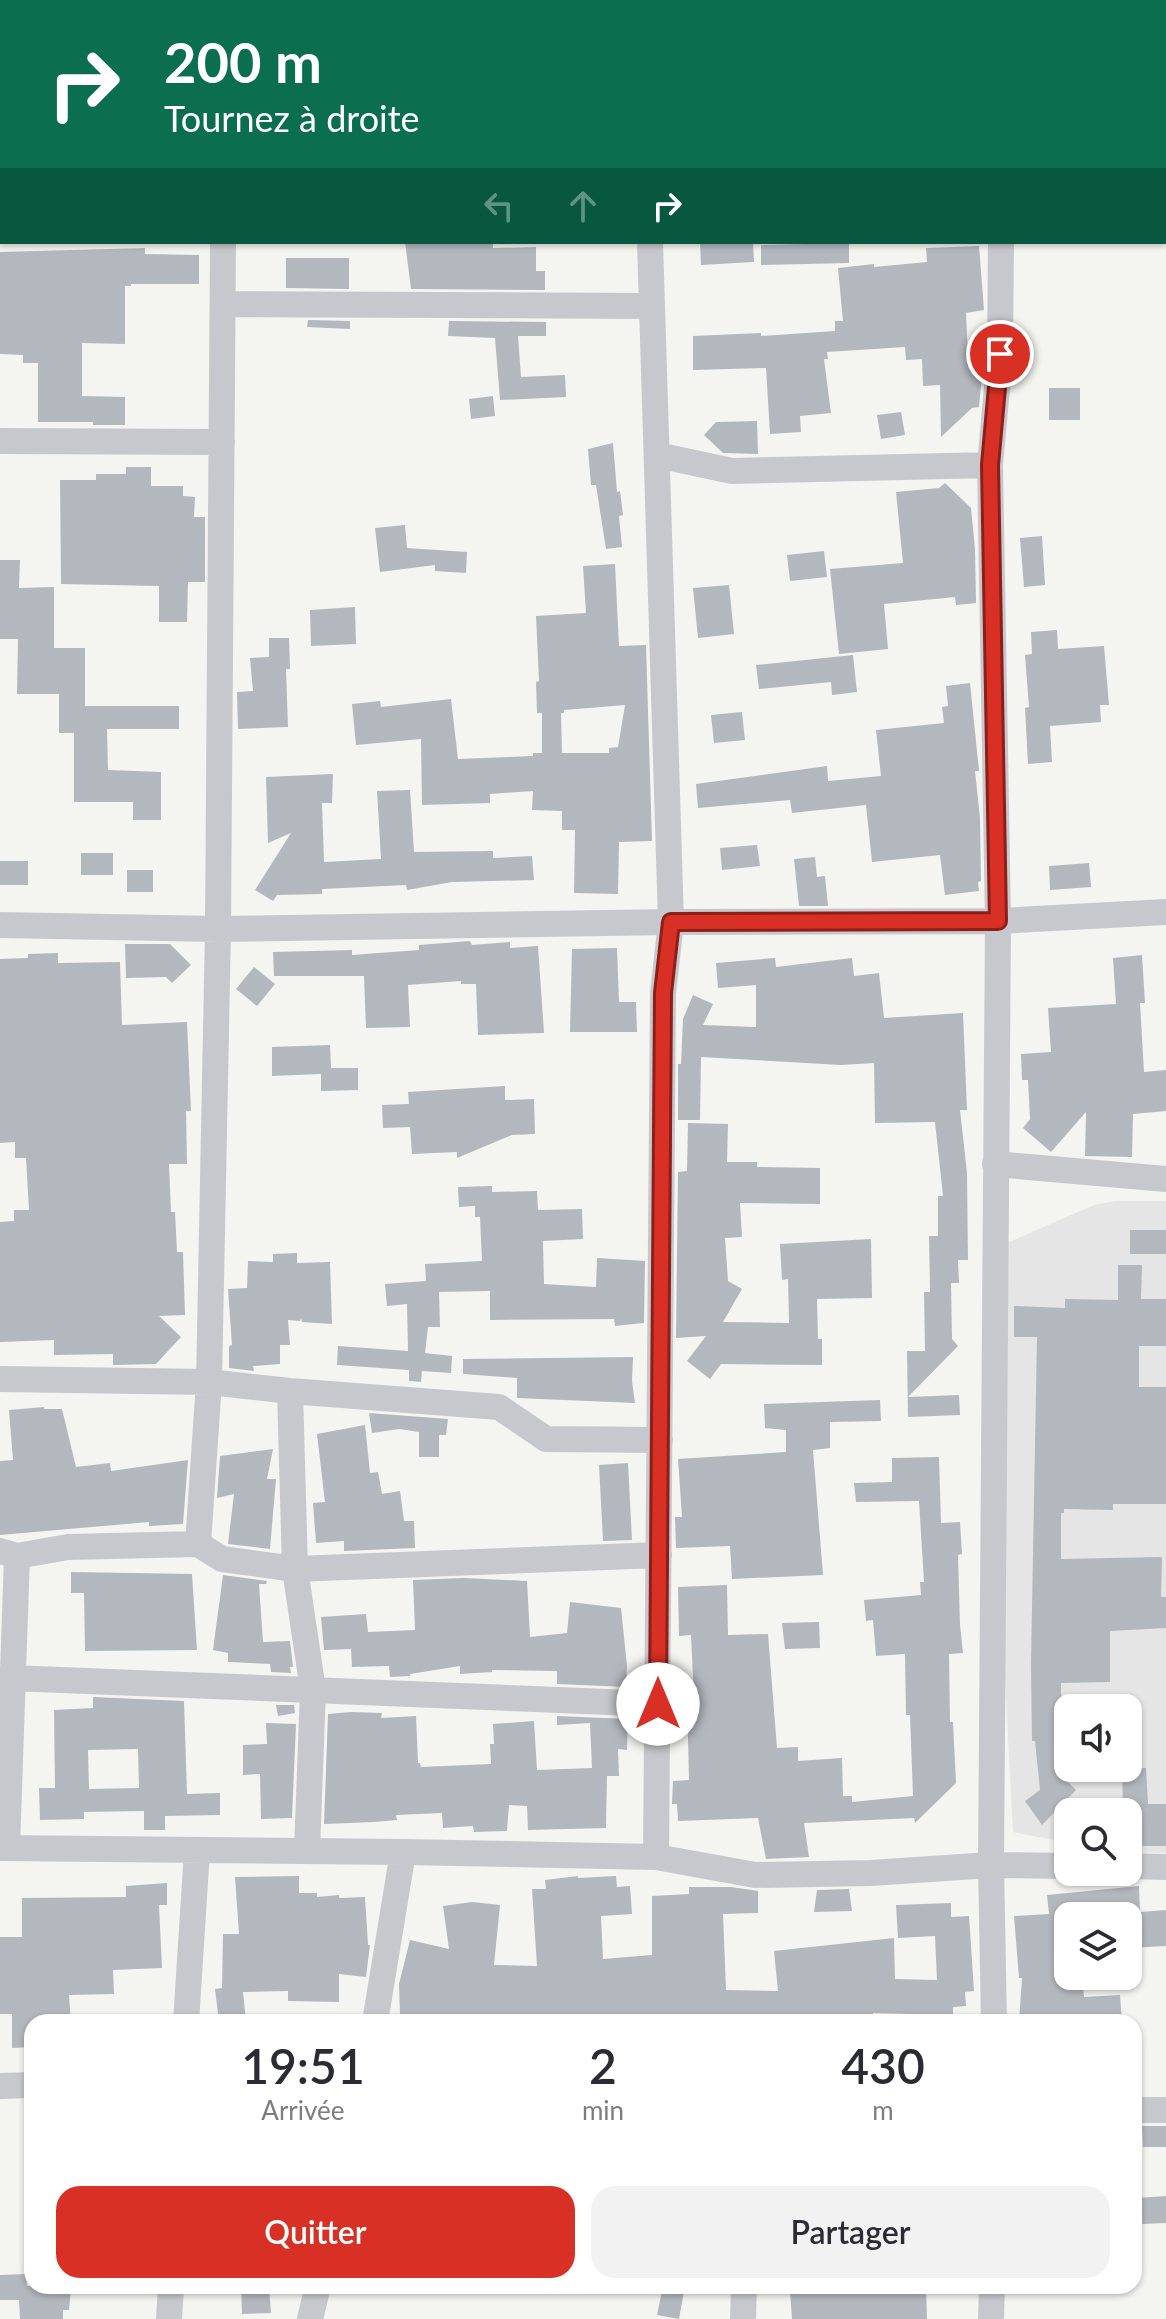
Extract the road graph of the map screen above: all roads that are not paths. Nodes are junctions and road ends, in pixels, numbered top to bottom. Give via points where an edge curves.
1 (223, 244) edge
2 (650, 244) edge
3 (1001, 244) edge
4 (223, 304) junction
5 (652, 306) junction
6 (0, 441) edge
7 (222, 442) junction
8 (657, 455) junction
9 (990, 465) junction
10 (1166, 912) edge
11 (998, 921) junction
12 (671, 922) junction
13 (0, 925) edge
14 (218, 929) junction
15 (995, 1164) junction
16 (1166, 1179) edge
17 (0, 1379) edge
18 (209, 1382) junction
19 (290, 1391) junction
20 (660, 1440) junction
21 (198, 1544) junction
22 (8, 1554) edge
23 (659, 1555) junction
24 (295, 1569) junction
25 (5, 1679) edge
26 (313, 1690) junction
27 (658, 1704) junction
28 (3, 1848) edge
29 (197, 1851) junction
30 (307, 1851) junction
31 (403, 1852) junction
32 (656, 1857) junction
33 (991, 1865) junction
34 (1054, 1866) edge
35 (1142, 1866) edge
36 (1166, 1867) edge
37 (187, 2014) edge
38 (376, 2014) edge
39 (994, 2014) edge
40 (24, 2085) edge
41 (0, 2086) edge
42 (1142, 2110) edge
43 (1166, 2110) edge
44 (171, 2294) edge
45 (316, 2294) edge
46 (744, 2294) edge
47 (992, 2294) edge
48 (169, 2319) edge
49 (310, 2319) edge
50 (743, 2319) edge
51 (991, 2319) edge

1 - 4 street
2 - 5 street
3 - 9 street via 1000,354
4 - 5 street
4 - 7 street
5 - 8 street
6 - 7 street
7 - 14 street
8 - 9 street via 732,471
8 - 12 street
9 - 11 street
10 - 11 street
11 - 12 street
11 - 15 street
12 - 14 street
12 - 20 street via 663,993
13 - 14 street
14 - 18 street
15 - 16 street
15 - 33 street
17 - 18 street
18 - 19 street
18 - 21 street
19 - 20 street via 499,1407 546,1439
19 - 24 street
20 - 23 street
21 - 22 street
21 - 24 street via 222,1559
22 - 25 street
23 - 24 street
23 - 27 street
24 - 26 street
25 - 26 street
25 - 28 street
26 - 27 street
26 - 30 street
27 - 32 street
28 - 29 street
29 - 30 street
29 - 37 street
30 - 31 street
31 - 32 street
31 - 38 street
32 - 33 street via 755,1875
33 - 34 street
33 - 39 street
35 - 36 street
40 - 41 street
42 - 43 street
44 - 48 street
45 - 49 street
46 - 50 street
47 - 51 street

